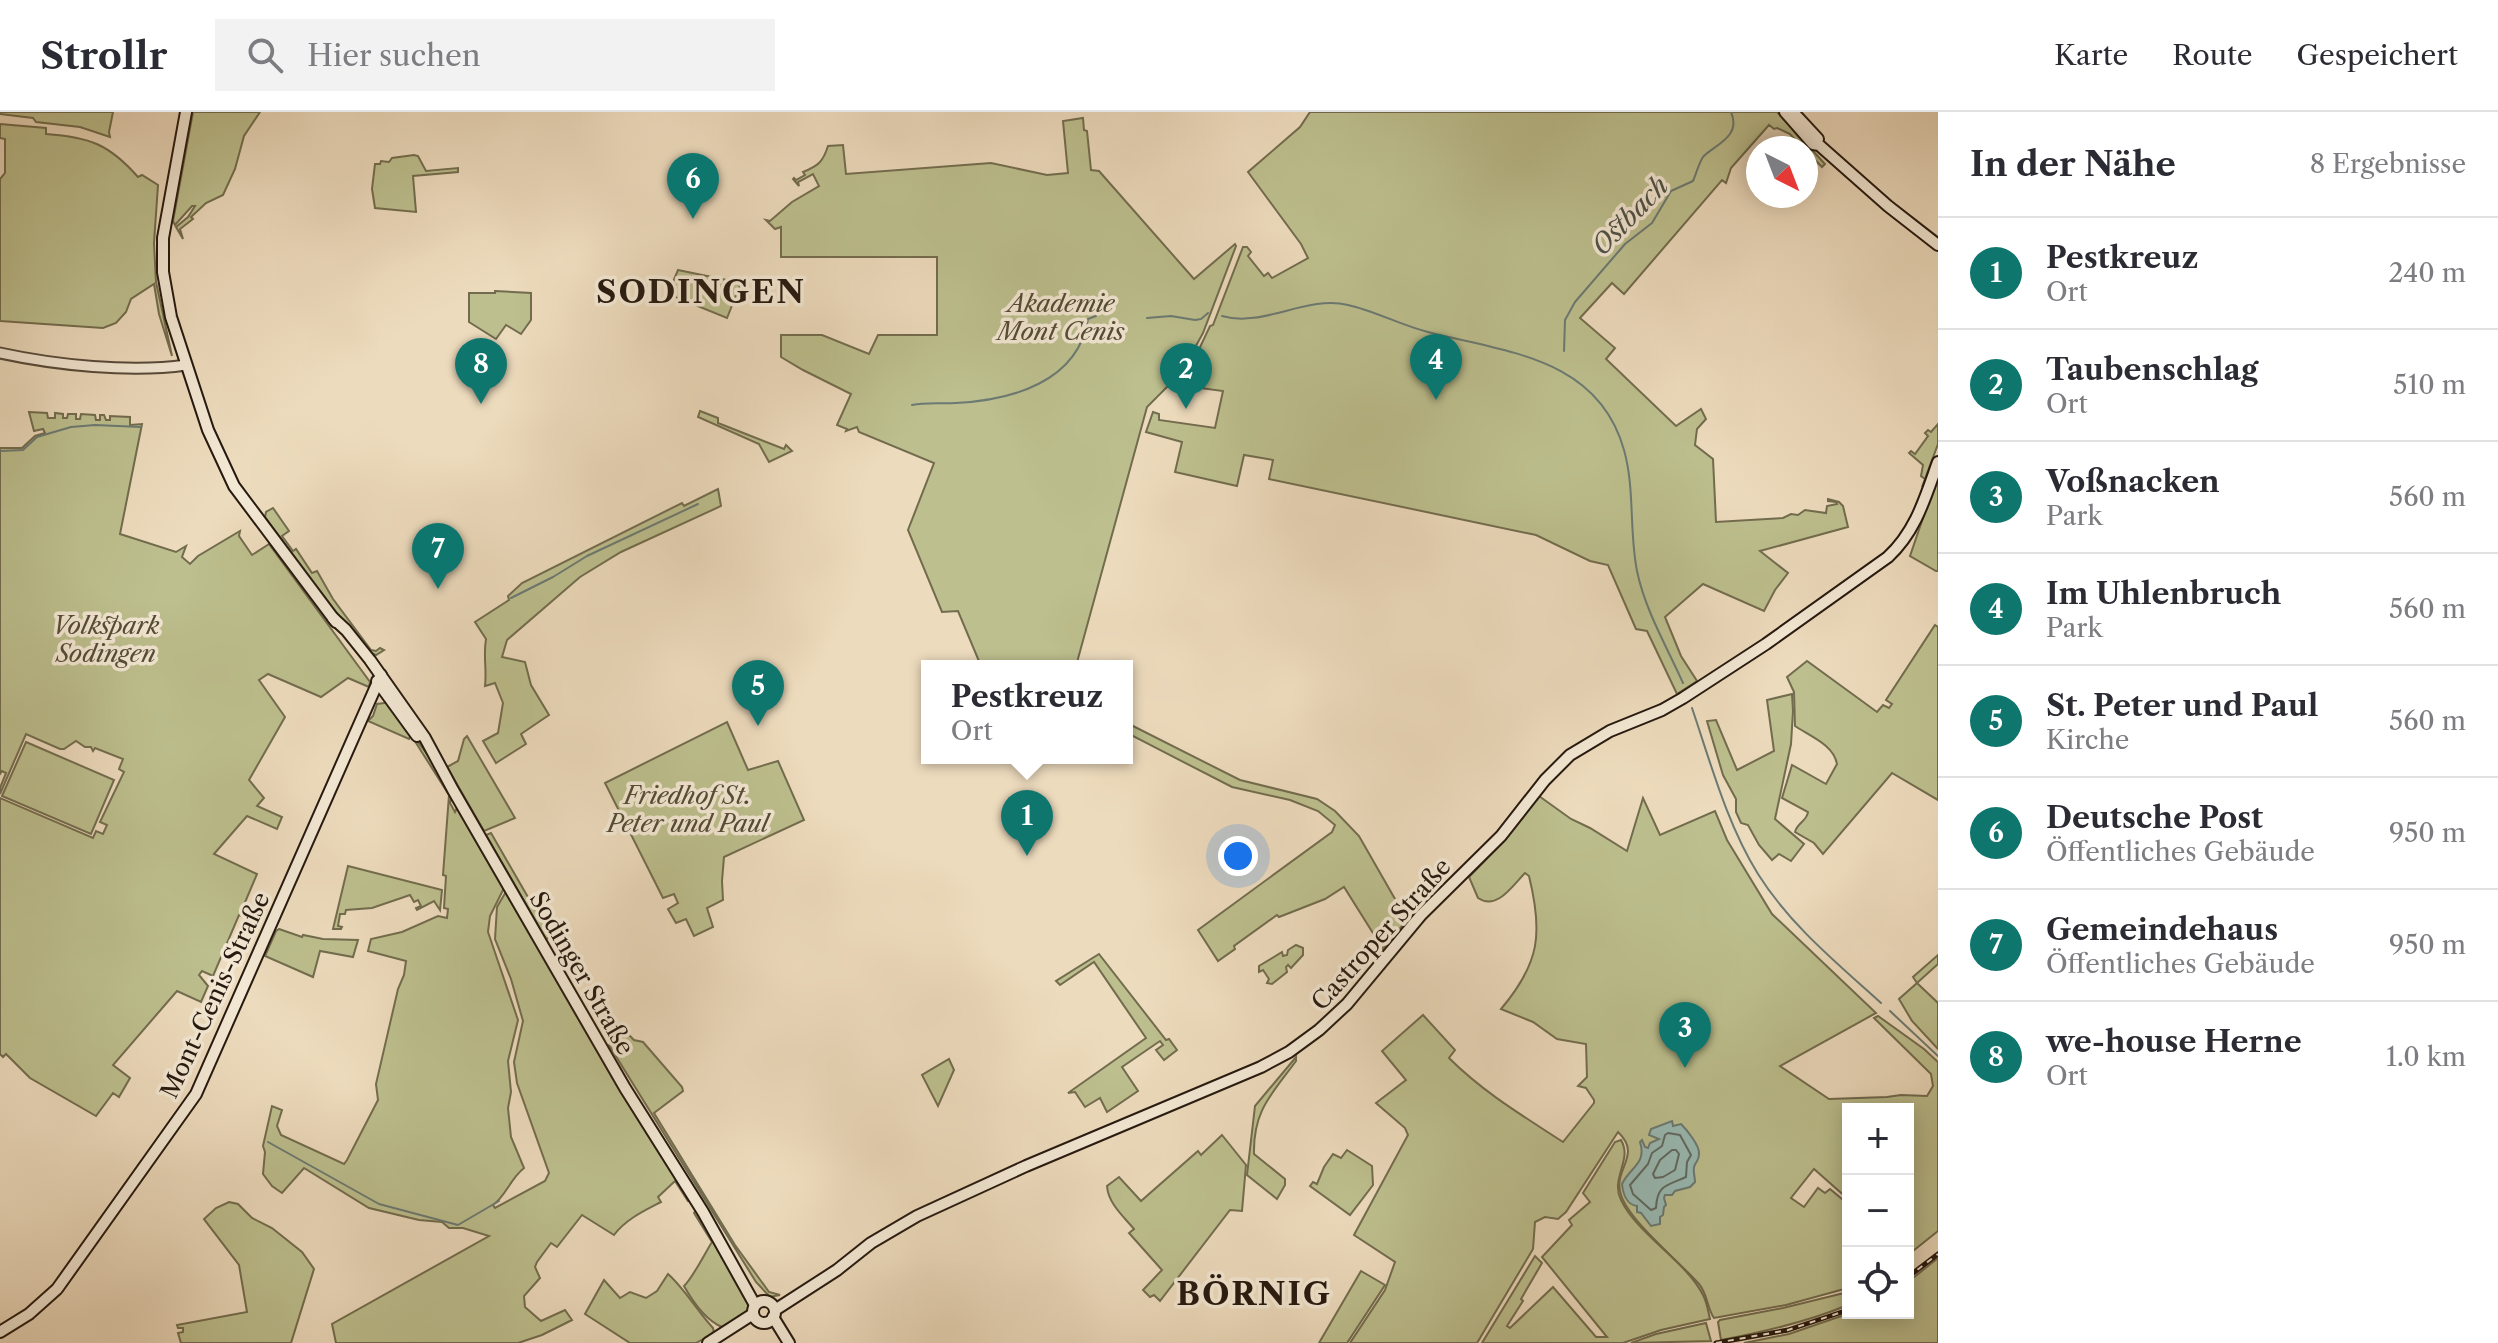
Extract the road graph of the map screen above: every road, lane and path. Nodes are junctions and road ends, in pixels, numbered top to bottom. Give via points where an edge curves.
1 (186, 112) edge
2 (1785, 112) edge
3 (1793, 112) edge
4 (1819, 145) junction
5 (1938, 245) edge
6 (0, 353) edge
7 (186, 365) junction
8 (1938, 462) edge
9 (380, 679) junction
10 (764, 1311) junction
11 (0, 1332) edge
12 (708, 1343) edge
13 (782, 1343) edge
14 (789, 1343) edge

1 - 7 main road, Sodinger Straße via 163,256 171,317
2 - 4 main road
3 - 4 main road
4 - 5 main road
6 - 7 street via 141,370
7 - 9 main road, Sodinger Straße via 234,486
8 - 10 main road, Castroper Straße via 1915,524 1888,557 1675,703 1570,755 1501,836 1421,915 1347,1004 1310,1038 1261,1067 909,1220 837,1270
9 - 10 main road, Sodinger Straße via 416,723 628,1093
9 - 11 main road, Mont-Cenis-Straße via 196,1094 57,1289
10 - 12 main road, Castroper Straße
10 - 13 main road, Sodinger Straße
10 - 14 main road, Sodinger Straße

